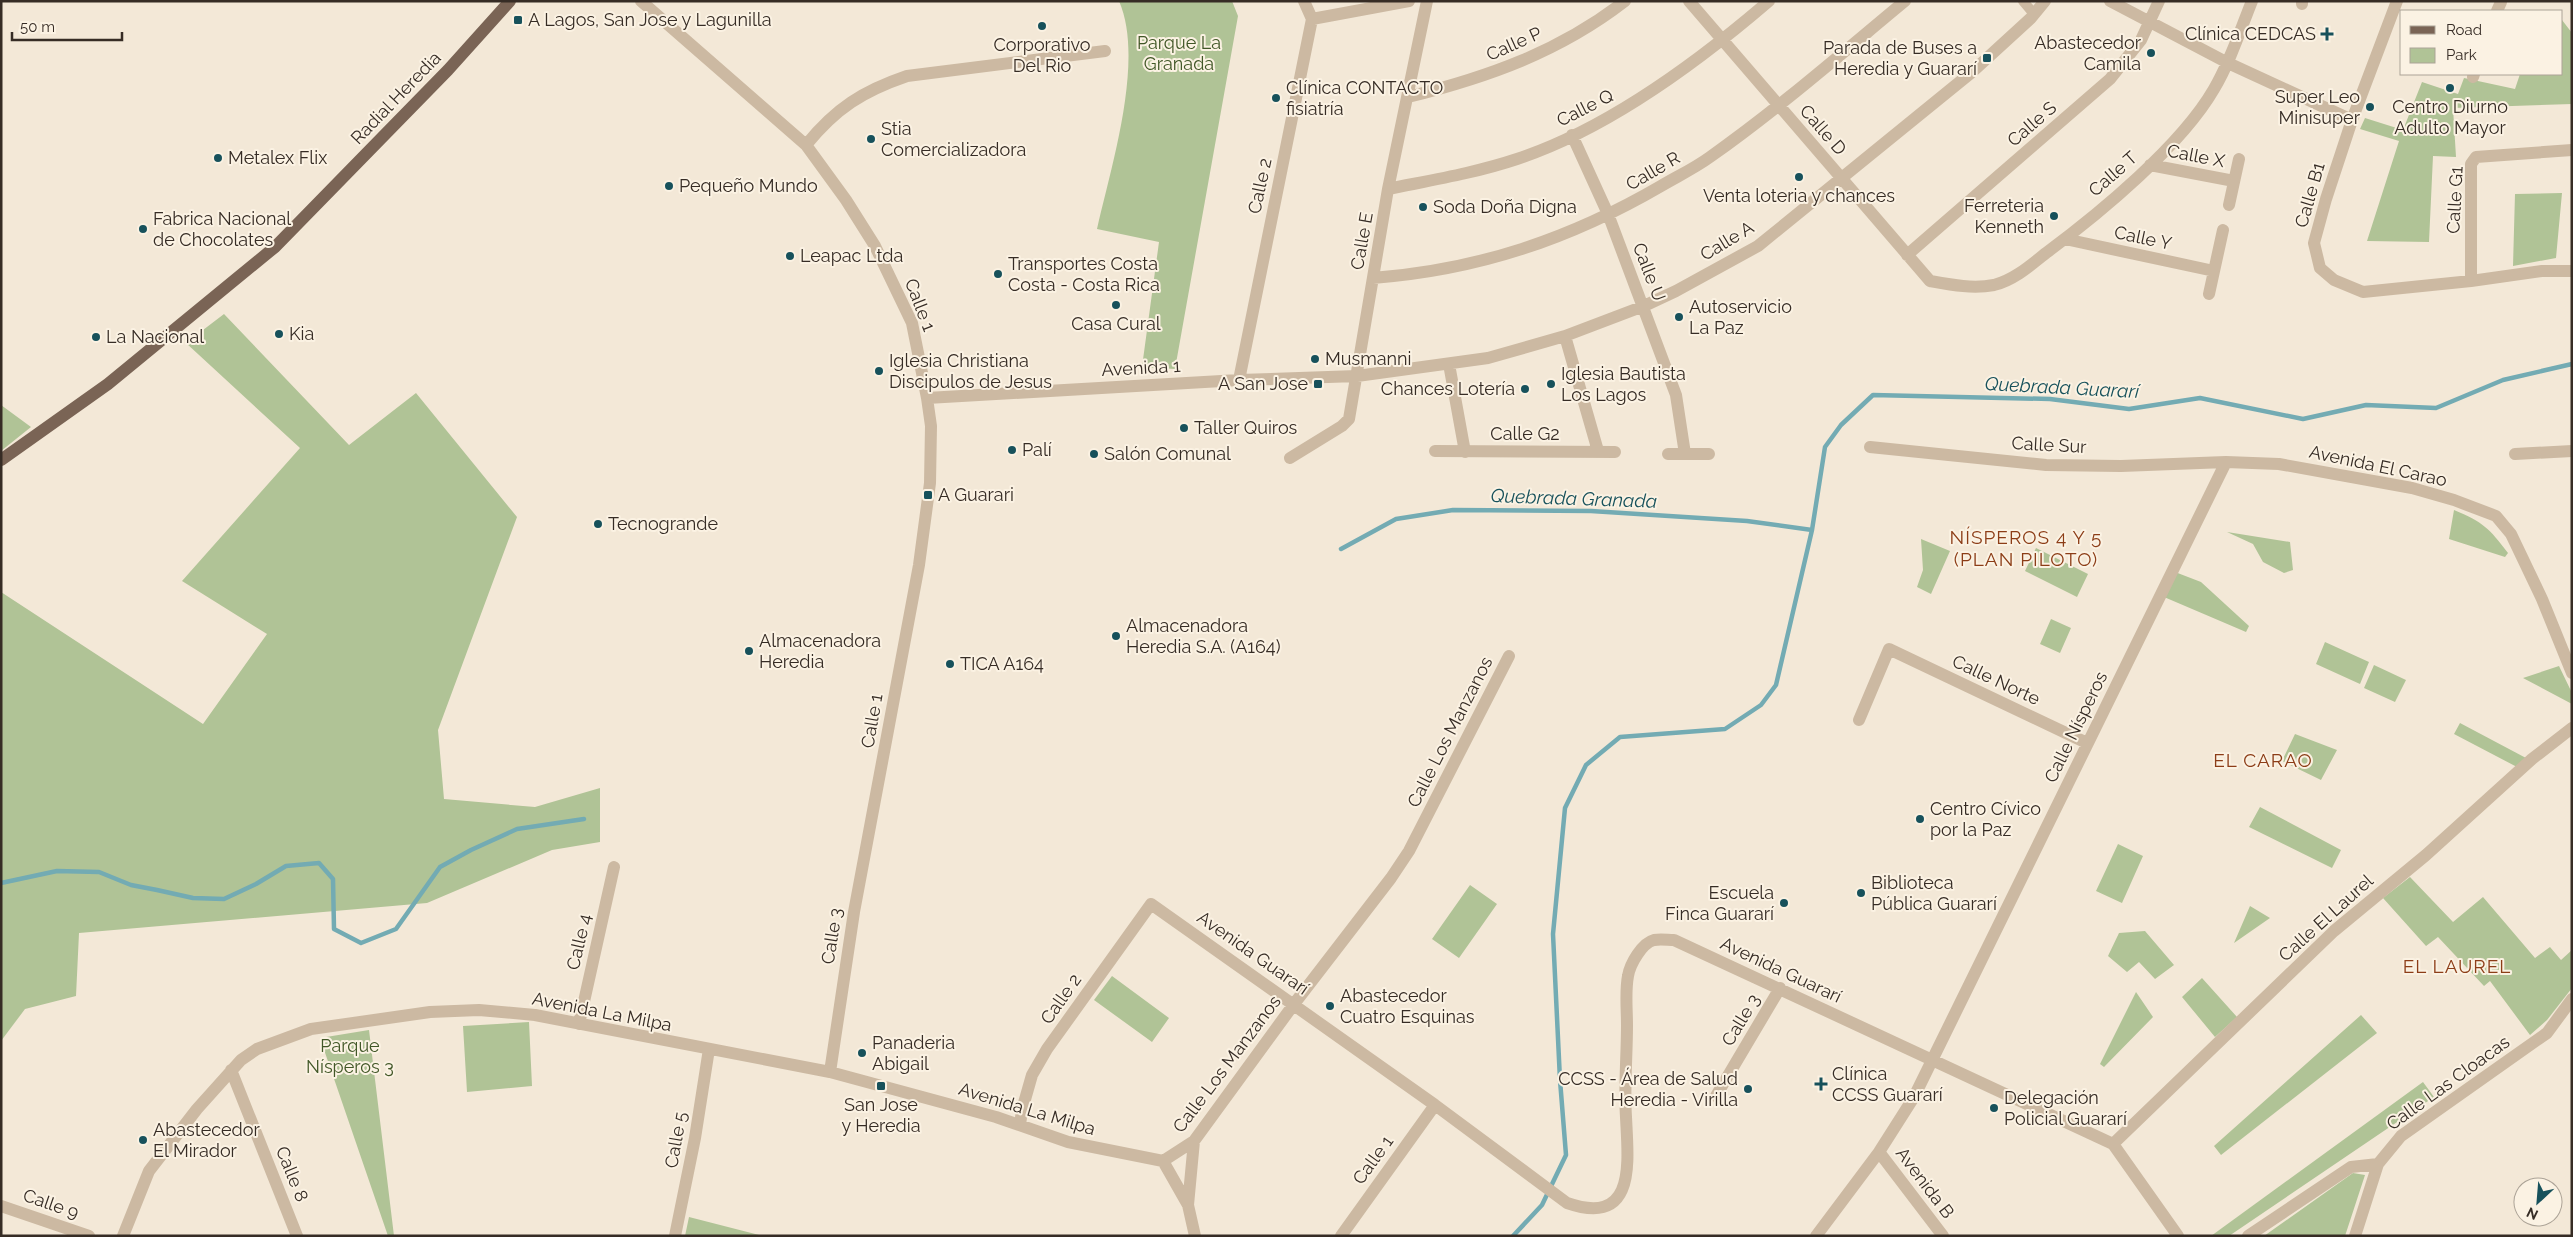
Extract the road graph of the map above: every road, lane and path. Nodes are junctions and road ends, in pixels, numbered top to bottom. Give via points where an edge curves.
1 (510, 1) edge
2 (641, 1) edge
3 (1304, 1) edge
4 (1409, 1) edge
5 (1427, 1) edge
6 (1625, 1) edge
7 (1689, 1) edge
8 (1769, 1) edge
9 (1905, 1) edge
10 (2023, 1) edge
11 (2045, 1) edge
12 (2110, 1) edge
13 (2159, 1) edge
14 (2252, 1) edge
15 (2399, 7) edge
16 (2034, 14) junction
17 (1312, 19) junction
18 (2150, 22) junction
19 (1722, 41) junction
20 (1105, 51) dead end
21 (2228, 62) junction
22 (1408, 97) junction
23 (1779, 106) junction
24 (2352, 120) junction
25 (1572, 135) junction
26 (806, 145) junction
27 (2572, 150) edge
28 (2239, 159) dead end
29 (2150, 165) junction
30 (1841, 178) junction
31 (2234, 181) junction
32 (1388, 189) junction
33 (2229, 205) dead end
34 (1608, 214) junction
35 (2224, 230) dead end
36 (2065, 239) junction
37 (1907, 256) junction
38 (2572, 271) edge
39 (2214, 272) junction
40 (1373, 278) junction
41 (1930, 281) joint
42 (2471, 281) junction
43 (2209, 294) dead end
44 (1644, 306) junction
45 (1565, 336) junction
46 (1449, 364) junction
47 (1357, 376) junction
48 (1239, 380) junction
49 (927, 398) junction
50 (1870, 447) dead end
51 (2572, 451) edge
52 (1435, 452) dead end
53 (1465, 452) junction
54 (1598, 452) junction
55 (1615, 452) dead end
56 (1668, 454) dead end
57 (1685, 454) junction
58 (1709, 454) dead end
59 (2515, 454) dead end
60 (1290, 458) dead end
61 (1, 460) edge
62 (2226, 462) junction
63 (1509, 656) dead end
64 (2572, 673) edge
65 (1859, 720) dead end
66 (2572, 728) edge
67 (2087, 744) junction
68 (874, 806) joint
69 (614, 867) dead end
70 (1151, 904) joint
71 (1780, 988) junction
72 (2572, 999) edge
73 (1294, 1004) junction
74 (578, 1024) junction
75 (709, 1049) junction
76 (1932, 1060) junction
77 (231, 1070) junction
78 (830, 1072) junction
79 (1716, 1096) dead end
80 (1435, 1105) junction
81 (1020, 1125) junction
82 (1194, 1142) junction
83 (2113, 1144) junction
84 (1879, 1152) junction
85 (1164, 1161) junction
86 (2378, 1164) junction
87 (1188, 1205) junction
88 (1, 1206) edge
89 (89, 1236) edge
90 (123, 1236) edge
91 (297, 1236) edge
92 (675, 1236) edge
93 (1196, 1236) edge
94 (1341, 1236) edge
95 (1816, 1236) edge
96 (1942, 1236) edge
97 (2178, 1236) edge
98 (2248, 1236) edge
99 (2355, 1236) edge

1 - 61 main road, Radial Heredia via 448,70 275,246 108,384
2 - 26 street, Calle 1
3 - 17 street
4 - 17 street
5 - 22 street, Calle E
6 - 22 street, Calle P via 1599,21 1500,71
7 - 19 street, Calle D
8 - 19 street, Calle Q
9 - 23 street, Calle R
10 - 16 street
11 - 16 street, Calle A
12 - 18 street
13 - 18 street, Calle S
14 - 21 street, Calle T
15 - 24 street, Calle B1
16 - 30 street, Calle A via 1972,72
17 - 48 street, Calle 2
18 - 21 street
18 - 37 street, Calle S via 2141,40 2110,79
19 - 23 street, Calle D
19 - 25 street, Calle Q via 1634,103
20 - 26 street via 907,76 856,97 821,127
21 - 24 street
21 - 29 street, Calle T via 2214,90 2194,118
22 - 32 street, Calle E
23 - 30 street, Calle D
23 - 34 street, Calle R via 1709,158
24 - 42 street, Calle B1 via 2314,242 2320,268 2334,280 2363,292
25 - 32 street, Calle Q via 1519,158 1464,174
25 - 34 street, Calle U
26 - 49 street, Calle 1 via 875,246 908,315
27 - 42 street, Calle G1 via 2476,157 2471,164
28 - 31 street
29 - 31 street, Calle X
29 - 36 street, Calle T
30 - 37 street, Calle D
30 - 44 street, Calle A via 1758,246
31 - 33 street
32 - 40 street, Calle E
34 - 40 street, Calle R via 1548,242 1484,261 1419,274
34 - 44 street, Calle U
35 - 39 street
36 - 39 street, Calle Y
36 - 41 street, Calle T via 2018,274 1996,284 1970,288
37 - 41 street, Calle D
38 - 42 street, Calle B1 via 2542,271
39 - 43 street
40 - 47 street, Calle E
44 - 45 street, Calle A
44 - 57 street, Calle U via 1676,394
45 - 46 street, Calle A via 1488,358
45 - 54 street
46 - 47 street, Calle A
46 - 53 street
47 - 48 street, Avenida 1
47 - 60 street, Calle E via 1349,419
48 - 49 street, Avenida 1
49 - 68 street, Calle 1 via 931,426 928,494 919,565
50 - 62 street, Calle Sur via 2046,464 2121,466
51 - 59 street
52 - 53 street, Calle G2
53 - 54 street, Calle G2
54 - 55 street, Calle G2
56 - 57 street
57 - 58 street
62 - 64 street, Avenida El Carao via 2280,464 2412,488 2496,516 2511,534
62 - 67 street, Calle Nísperos
63 - 73 street, Calle Los Manzanos via 1409,851
65 - 67 street, Calle Norte via 1889,649
66 - 83 street, Calle El Laurel via 2334,931
67 - 76 street, Calle Nísperos
68 - 78 street, Calle 3
69 - 74 street, Calle 4
70 - 73 street, Avenida Guararí
70 - 81 street, Calle 2 via 1047,1049 1032,1076
71 - 76 street, Avenida Guararí
71 - 79 street, Calle 3
71 - 80 street, Avenida Guararí via 1674,940 1654,940 1641,950 1628,975 1627,1177 1619,1198 1603,1207 1585,1209 1567,1203
72 - 86 street, Calle Las Cloacas via 2547,1033 2401,1136
73 - 80 street, Avenida Guararí
73 - 82 street, Calle Los Manzanos
74 - 75 street, Avenida La Milpa
74 - 77 street, Avenida La Milpa via 479,1010 421,1014 311,1029 290,1035 257,1049
75 - 78 street, Avenida La Milpa
75 - 92 street, Calle 5
76 - 83 street, Avenida Guararí
76 - 84 street, Calle Nísperos via 1914,1097
77 - 90 street, Avenida La Milpa via 149,1171
77 - 91 street, Calle 8
78 - 81 street, Avenida La Milpa
80 - 94 street, Calle 1
81 - 85 street, Avenida La Milpa via 1068,1142
82 - 85 street, Calle Los Manzanos
82 - 87 street
83 - 97 street, Avenida Guararí
84 - 95 street, Calle Nísperos
84 - 96 street, Avenida B
85 - 87 street
86 - 98 street via 2351,1167
86 - 99 street, Calle Las Cloacas
87 - 93 street
88 - 89 street, Calle 9

